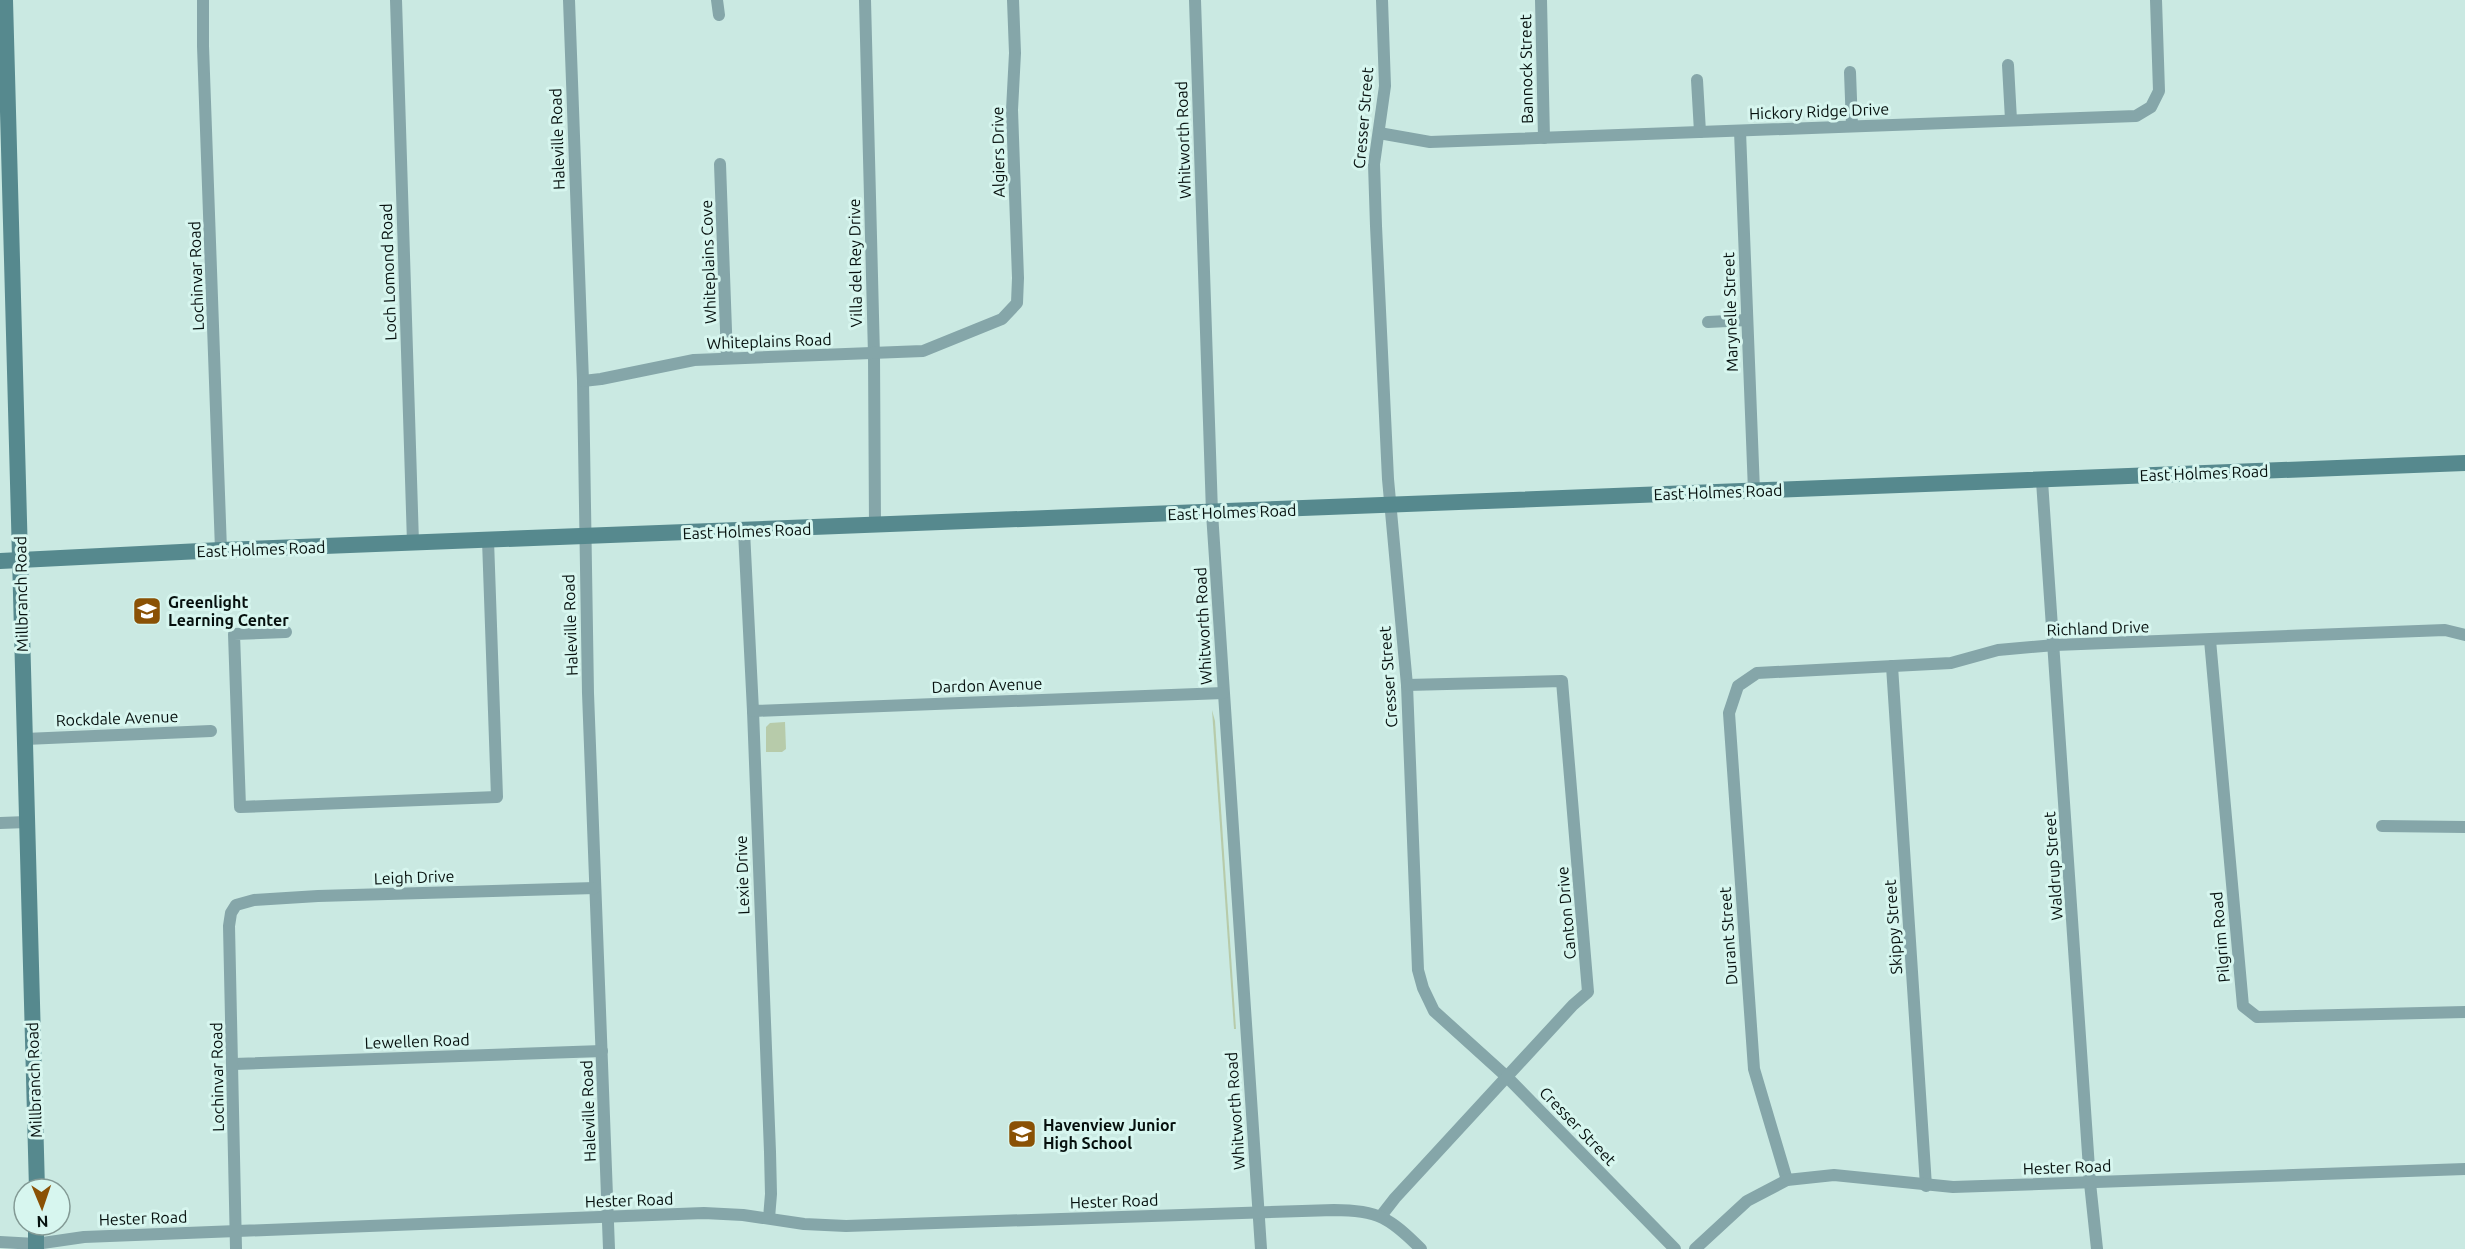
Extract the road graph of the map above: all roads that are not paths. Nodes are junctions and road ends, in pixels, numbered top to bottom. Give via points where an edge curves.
1 (5, 0) edge
2 (203, 0) edge
3 (396, 0) edge
4 (569, 0) edge
5 (717, 0) edge
6 (865, 0) edge
7 (1013, 0) edge
8 (1195, 0) edge
9 (1382, 0) edge
10 (1541, 0) edge
11 (2156, 0) edge
12 (719, 15) dead end
13 (2008, 65) dead end
14 (1850, 72) dead end
15 (1697, 80) dead end
16 (2011, 120) junction
17 (1852, 126) junction
18 (1740, 131) junction
19 (1700, 132) junction
20 (1378, 133) junction
21 (1544, 138) junction
22 (720, 164) dead end
23 (1017, 303) joint
24 (1747, 321) junction
25 (1708, 322) dead end
26 (874, 355) junction
27 (727, 358) junction
28 (583, 381) junction
29 (2465, 463) edge
30 (2042, 481) junction
31 (1754, 491) junction
32 (1391, 506) junction
33 (1212, 513) junction
34 (875, 526) junction
35 (744, 531) junction
36 (587, 537) junction
37 (488, 540) junction
38 (413, 543) junction
39 (221, 550) junction
40 (21, 560) junction
41 (0, 561) edge
42 (286, 632) dead end
43 (2465, 635) edge
44 (2210, 640) junction
45 (2055, 645) junction
46 (1892, 666) junction
47 (1407, 685) junction
48 (1738, 686) joint
49 (1223, 693) junction
50 (753, 711) junction
51 (212, 731) dead end
52 (25, 739) junction
53 (27, 822) junction
54 (0, 823) edge
55 (2382, 826) dead end
56 (2465, 827) edge
57 (595, 888) junction
58 (236, 905) joint
59 (2465, 1012) edge
60 (602, 1051) junction
61 (234, 1064) junction
62 (1508, 1077) junction
63 (2465, 1168) edge
64 (37, 1177) edge
65 (1787, 1180) junction
66 (2090, 1183) junction
67 (1926, 1186) junction
68 (1259, 1214) junction
69 (1382, 1216) junction
70 (608, 1217) junction
71 (769, 1218) junction
72 (237, 1231) junction
73 (0, 1242) edge
74 (36, 1246) edge
75 (237, 1249) edge
76 (609, 1249) edge
77 (1261, 1249) edge
78 (1421, 1249) edge
79 (1675, 1249) edge
80 (1695, 1249) edge
81 (2097, 1249) edge

1 - 40 main road, Millbranch Road
2 - 39 street, Lochinvar Road
3 - 38 street, Loch Lomond Road
4 - 28 street, Haleville Road
5 - 12 street
6 - 26 street, Villa del Rey Drive
7 - 23 street, Algiers Drive
8 - 33 street, Whitworth Road
9 - 20 street, Cresser Street via 1385,86
10 - 21 street, Bannock Street
11 - 16 street, Hickory Ridge Drive via 2159,91 2151,107 2136,116
13 - 16 street
14 - 17 street
15 - 19 street
16 - 17 street, Hickory Ridge Drive
17 - 18 street, Hickory Ridge Drive
18 - 19 street, Hickory Ridge Drive
18 - 24 street, Marynelle Street
19 - 21 street, Hickory Ridge Drive
20 - 21 street, Hickory Ridge Drive via 1430,142
20 - 32 street, Cresser Street via 1374,180
22 - 27 street, Whiteplains Cove
23 - 26 street, Whiteplains Road via 1002,319 933,349
24 - 25 street
24 - 31 street, Marynelle Street
26 - 27 street, Whiteplains Road
26 - 34 street, Villa del Rey Drive
27 - 28 street, Whiteplains Road via 687,361
28 - 36 street, Haleville Road
29 - 30 main road, East Holmes Road
30 - 31 main road, East Holmes Road
30 - 45 street, Waldrup Street
31 - 32 main road, East Holmes Road
32 - 33 main road, East Holmes Road
32 - 47 street, Cresser Street
33 - 34 main road, East Holmes Road
33 - 49 street, Whitworth Road
34 - 35 main road, East Holmes Road
35 - 36 main road, East Holmes Road
35 - 50 street, Lexie Drive
36 - 37 main road, East Holmes Road
36 - 57 street, Haleville Road via 585,589
37 - 38 main road, East Holmes Road
37 - 42 street via 497,797 240,807 234,634
38 - 39 main road, East Holmes Road
39 - 40 main road, East Holmes Road
40 - 41 main road, East Holmes Road
40 - 52 main road, Millbranch Road
43 - 44 street, Richland Drive via 2445,630
44 - 45 street, Richland Drive
44 - 59 street, Pilgrim Road via 2242,1006 2257,1017
45 - 46 street, Richland Drive via 1998,650 1951,663
45 - 66 street, Waldrup Street
46 - 48 street, Richland Drive via 1757,673
46 - 67 street, Skippy Street
47 - 62 street, Cresser Street via 1418,970 1434,1011
47 - 62 street, Canton Drive via 1562,681 1588,992
48 - 65 street, Durant Street via 1730,713 1754,1069
49 - 50 street, Dardon Avenue
49 - 68 street, Whitworth Road
50 - 71 street, Lexie Drive via 771,1184
51 - 52 street, Rockdale Avenue
52 - 53 main road, Millbranch Road
53 - 54 street
53 - 64 main road, Millbranch Road
55 - 56 street
57 - 58 street, Leigh Drive via 318,896 254,900
57 - 60 street, Haleville Road
58 - 61 street, Lochinvar Road via 230,926
60 - 61 street, Lewellen Road
60 - 70 street, Haleville Road
61 - 72 street, Lochinvar Road
62 - 69 street, Canton Drive
62 - 79 street, Cresser Street
63 - 66 street, Hester Road
65 - 67 street, Hester Road via 1833,1175
65 - 80 street, Hester Road via 1747,1201
66 - 67 street, Hester Road
66 - 81 street, Waldrup Street
68 - 69 street, Hester Road via 1347,1210
68 - 71 street, Hester Road via 846,1226
68 - 77 street, Whitworth Road
69 - 78 street
70 - 71 street, Hester Road via 718,1213
70 - 72 street, Hester Road
70 - 76 street, Haleville Road
72 - 74 street, Hester Road via 84,1237
72 - 75 street, Lochinvar Road
73 - 74 street, Hester Road

